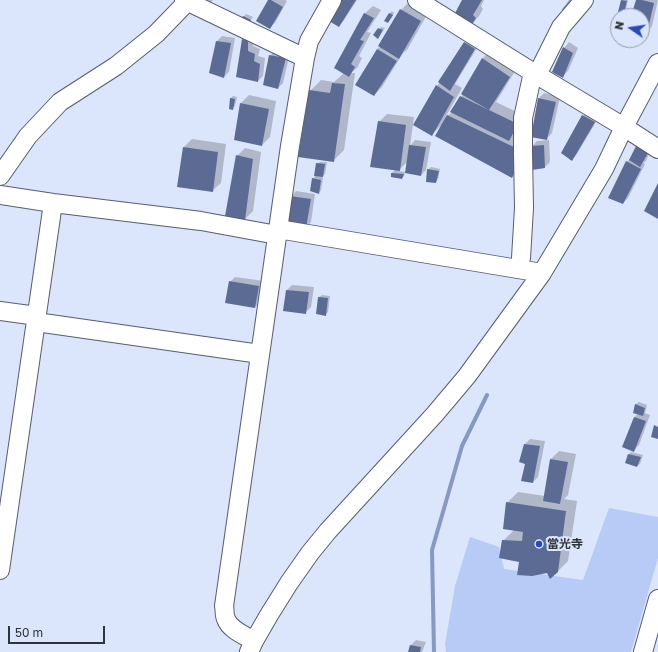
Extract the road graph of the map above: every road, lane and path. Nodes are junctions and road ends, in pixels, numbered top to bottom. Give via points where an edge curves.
1 (332, 0) edge
2 (417, 0) edge
3 (584, 0) edge
4 (186, 1) edge
5 (305, 58) junction
6 (658, 63) edge
7 (535, 73) junction
8 (624, 127) junction
9 (658, 149) edge
10 (0, 176) edge
11 (0, 195) edge
12 (53, 203) junction
13 (278, 232) junction
14 (520, 264) junction
15 (542, 273) junction
16 (0, 311) edge
17 (36, 319) junction
18 (260, 354) junction
19 (0, 570) edge
20 (658, 599) edge
21 (251, 646) edge
22 (643, 652) edge

1 - 5 street via 309,41
2 - 7 street
3 - 7 street via 561,27
4 - 5 street
4 - 10 street via 156,34 116,66 60,102 28,136
5 - 13 street
6 - 8 street
7 - 8 street
7 - 14 street via 524,118 524,208
8 - 9 street
8 - 15 street via 604,169
11 - 12 street
12 - 13 street
12 - 17 street
13 - 14 street
13 - 18 street
14 - 15 street
15 - 21 street via 467,376 310,553
16 - 17 street
17 - 18 street
17 - 19 street
18 - 21 street via 224,606 225,618 231,627
20 - 22 street

